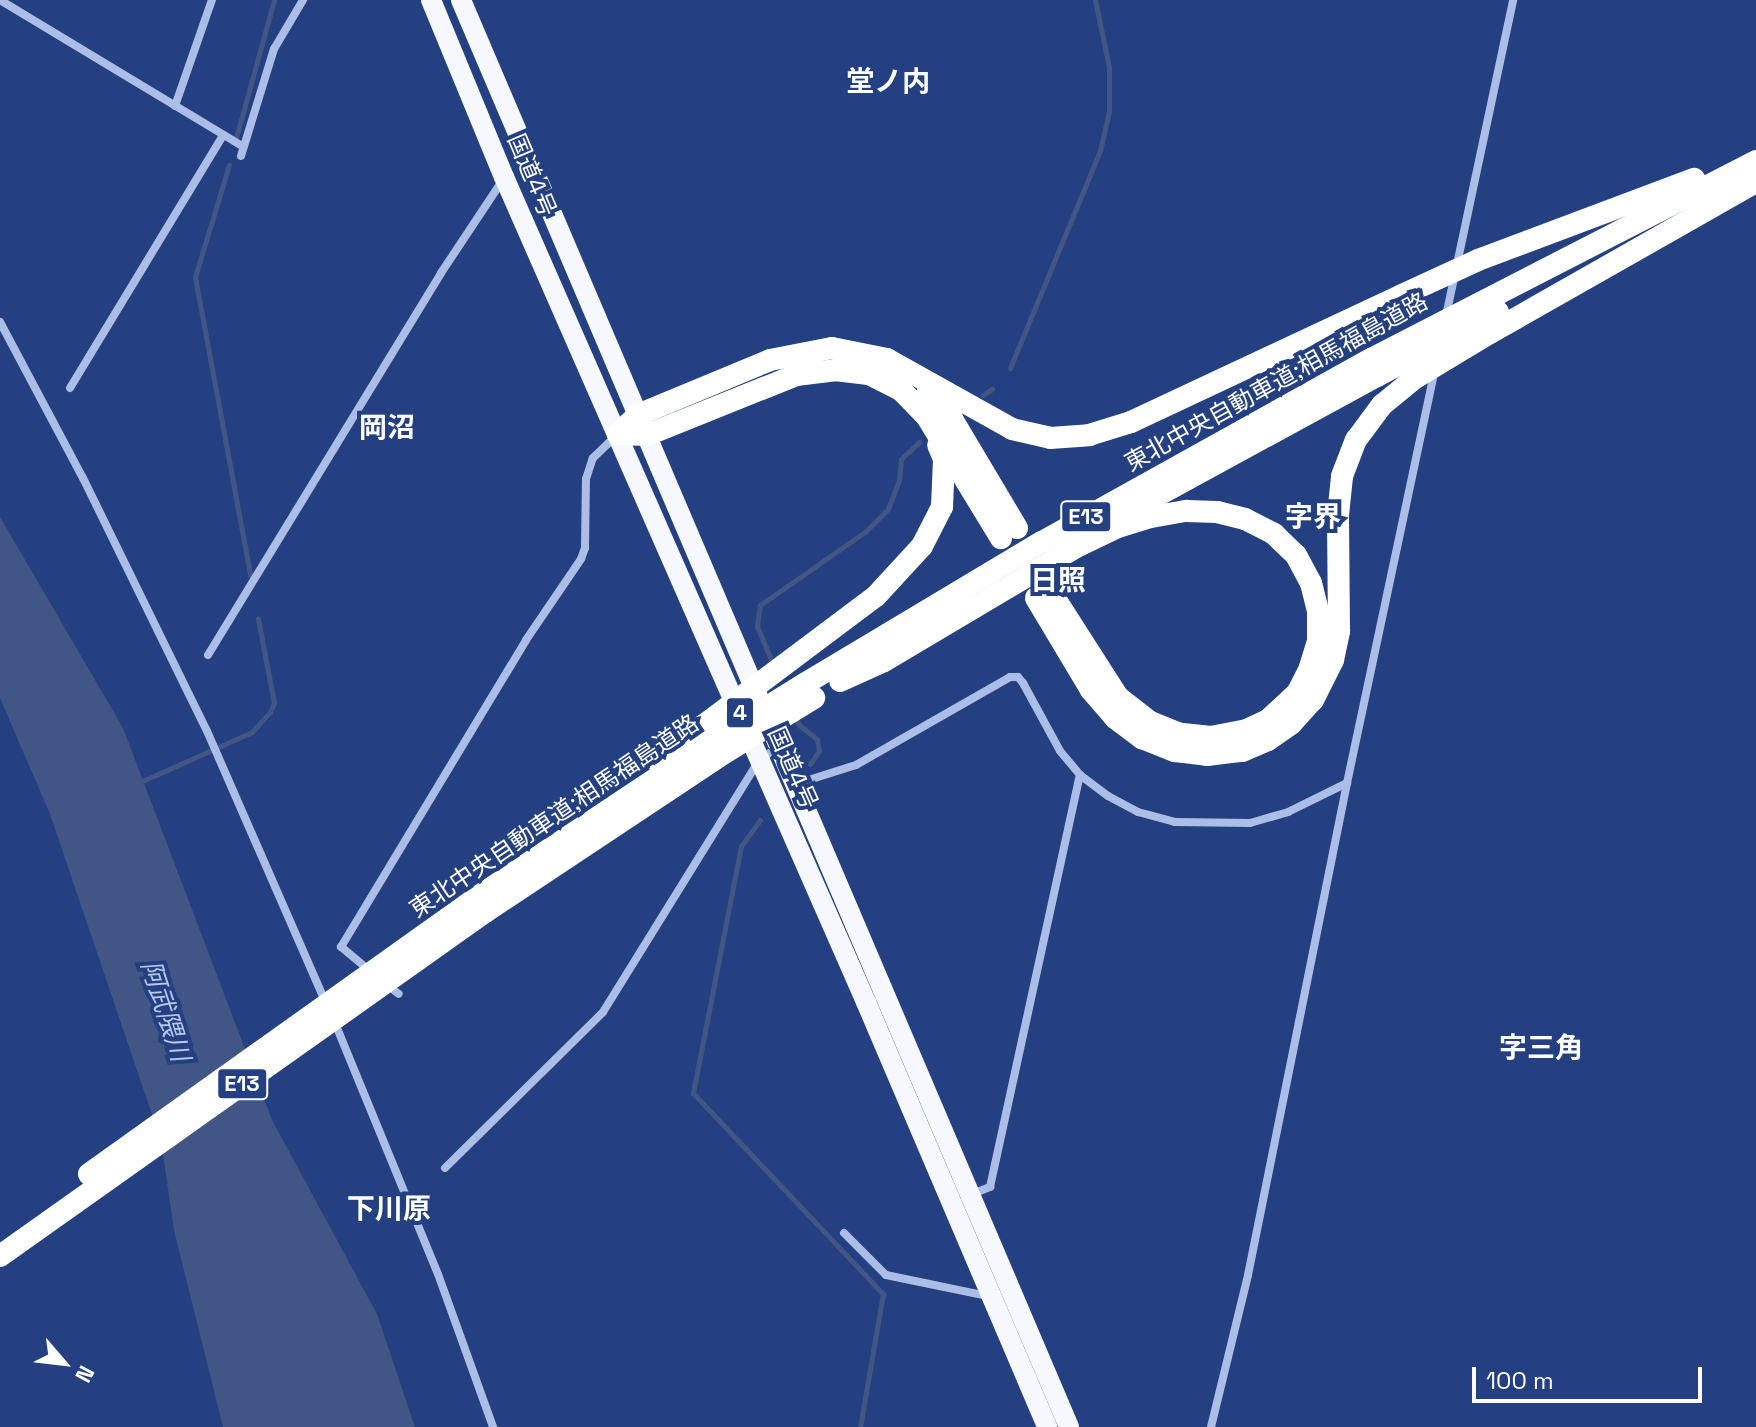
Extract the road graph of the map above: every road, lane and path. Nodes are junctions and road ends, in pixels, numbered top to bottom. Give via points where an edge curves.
1 (0, 0) edge
2 (212, 0) edge
3 (303, 0) edge
4 (431, 0) edge
5 (461, 0) edge
6 (1513, 0) edge
7 (175, 106) junction
8 (223, 135) junction
9 (242, 146) junction
10 (241, 156) dead end
11 (1756, 160) edge
12 (504, 177) junction
13 (1756, 182) edge
14 (0, 322) edge
15 (1374, 368) junction
16 (917, 377) junction
17 (70, 388) dead end
18 (927, 417) junction
19 (643, 425) junction
20 (618, 434) junction
21 (208, 655) dead end
22 (840, 681) junction
23 (810, 690) junction
24 (711, 741) junction
25 (779, 747) junction
26 (760, 759) junction
27 (1080, 775) junction
28 (1347, 783) junction
29 (795, 784) junction
30 (479, 906) junction
31 (399, 994) dead end
32 (445, 1168) dead end
33 (969, 1195) junction
34 (844, 1233) dead end
35 (0, 1238) edge
36 (0, 1256) edge
37 (991, 1297) junction
38 (493, 1427) edge
39 (1047, 1427) edge
40 (1069, 1427) edge
41 (1211, 1427) edge

1 - 7 street
2 - 7 street
3 - 9 street via 274,49
4 - 12 highway, 国道4号 / 4
5 - 19 highway, 国道4号 / 4
6 - 28 street
7 - 8 street
8 - 9 street
8 - 17 street
9 - 10 street
11 - 15 highway, 東北中央自動車道;相馬福島道路 / E13, bridge
11 - 16 highway, bridge via 1478,260 1131,422 1089,435 1050,438 1012,429
12 - 20 highway, 国道4号 / 4
12 - 21 street
13 - 15 highway, 東北中央自動車道;相馬福島道路 / E13, bridge
13 - 22 highway, bridge via 1477,341 1382,405 1356,440 1342,476 1339,631 1333,660 1303,712 1268,740 1242,751 1207,755 1175,751 1142,738 1091,690 1043,593 1118,697 1150,722 1180,734 1211,737 1247,730 1268,720 1297,693 1318,641 1318,612 1296,555 1274,534 1217,512 1186,511 1118,527
14 - 38 street via 216,751 351,1059
15 - 22 highway, 東北中央自動車道;相馬福島道路 / E13
15 - 23 highway, 東北中央自動車道;相馬福島道路 / E13 via 1042,542
16 - 18 highway via 952,419 1009,533
16 - 19 highway via 870,353 813,349 770,360
18 - 19 highway via 887,381 852,371 815,371
18 - 24 highway, bridge via 944,459 942,507 934,528 876,596 784,665
19 - 20 highway
19 - 25 highway, 国道4号 / 4
20 - 26 highway, 国道4号 / 4
20 - 31 street via 593,458 586,479 581,559 526,640 341,947
22 - 23 highway, 東北中央自動車道;相馬福島道路 / E13
23 - 24 highway, 東北中央自動車道;相馬福島道路 / E13, bridge
24 - 30 highway, 東北中央自動車道;相馬福島道路 / E13
24 - 30 highway, 東北中央自動車道;相馬福島道路 / E13 via 507,877
25 - 26 street
25 - 29 highway, 国道4号 / 4
26 - 32 street via 603,1012
26 - 37 highway, 国道4号 / 4
27 - 28 street via 1138,812 1209,825 1250,823 1288,812
27 - 29 street via 1060,751 1023,683 1010,677 856,765
27 - 33 street via 990,1187
28 - 41 street via 1248,1275
29 - 33 highway, 国道4号 / 4
30 - 35 highway, 東北中央自動車道;相馬福島道路 / E13, bridge
30 - 36 highway, 東北中央自動車道;相馬福島道路 / E13, bridge
33 - 40 highway, 国道4号 / 4
34 - 37 street via 886,1275
37 - 39 highway, 国道4号 / 4

